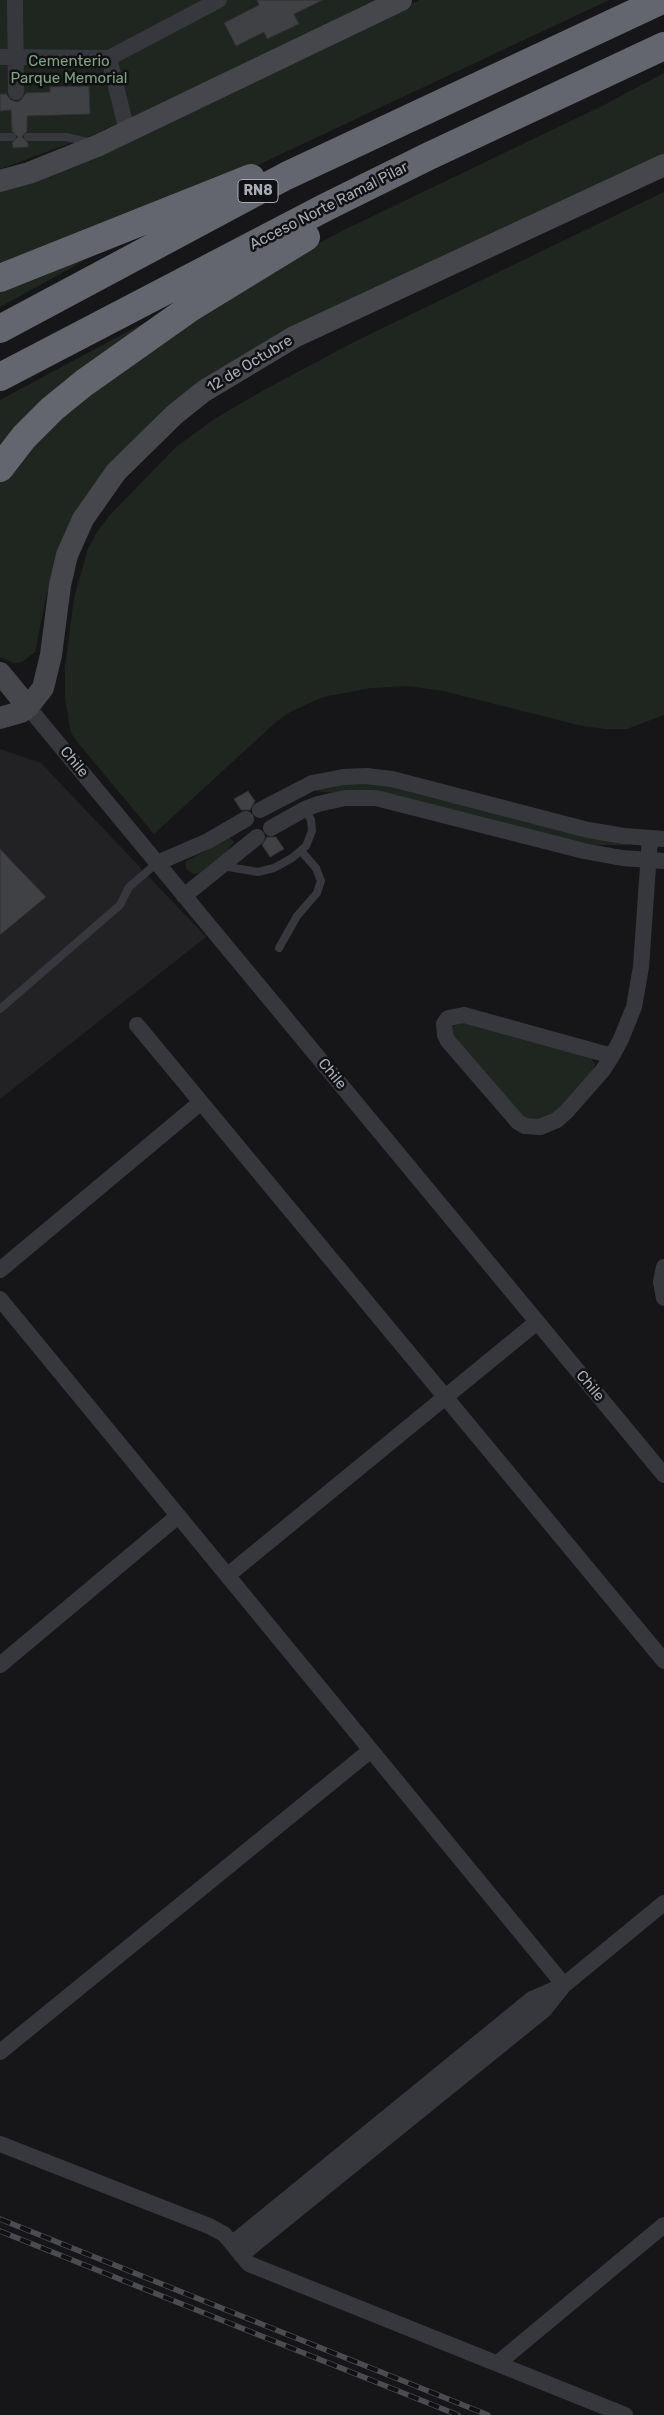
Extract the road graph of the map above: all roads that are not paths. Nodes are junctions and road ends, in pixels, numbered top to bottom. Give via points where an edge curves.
1 (15, 0) edge
2 (219, 0) edge
3 (401, 0) edge
4 (662, 0) edge
5 (664, 46) edge
6 (8, 57) edge
7 (109, 58) junction
8 (522, 64) junction
9 (16, 92) dead end
10 (516, 114) junction
11 (127, 131) junction
12 (0, 137) edge
13 (12, 137) dead end
14 (28, 137) dead end
15 (99, 145) junction
16 (664, 165) edge
17 (0, 181) edge
18 (0, 278) edge
19 (0, 329) edge
20 (0, 377) edge
21 (0, 468) edge
22 (0, 673) edge
23 (28, 707) junction
24 (0, 718) edge
25 (308, 782) junction
26 (305, 809) junction
27 (260, 810) dead end
28 (258, 837) junction
29 (657, 838) edge
30 (301, 851) junction
31 (656, 860) edge
32 (158, 863) junction
33 (221, 866) junction
34 (184, 896) junction
35 (279, 948) dead end
36 (0, 1009) edge
37 (136, 1025) dead end
38 (612, 1056) junction
39 (200, 1103) junction
40 (664, 1267) edge
41 (0, 1270) edge
42 (664, 1298) edge
43 (0, 1299) edge
44 (537, 1322) junction
45 (446, 1397) junction
46 (664, 1475) edge
47 (178, 1516) junction
48 (228, 1575) junction
49 (664, 1661) edge
50 (0, 1665) edge
51 (370, 1750) junction
52 (664, 1903) edge
53 (564, 1985) junction
54 (0, 2052) edge
55 (0, 2144) edge
56 (664, 2226) edge
57 (237, 2249) junction
58 (498, 2363) junction
59 (625, 2415) edge

1 - 6 street
2 - 7 street
3 - 11 street
4 - 8 highway, RN8
5 - 10 highway, Acceso Norte Ramal Pilar
6 - 7 street
6 - 9 street
7 - 11 street
8 - 18 highway via 174,210
8 - 19 highway, RN8 via 286,176
10 - 20 highway, Acceso Norte Ramal Pilar via 326,207
10 - 21 highway via 245,272 139,342 52,409
11 - 15 street
12 - 13 lane
14 - 15 lane via 66,138
15 - 17 street
16 - 23 street, 12 de Octubre via 294,337 204,391 174,415 116,472 74,537 60,585 47,675 38,697
22 - 23 street, Chile
23 - 24 street
23 - 32 street, Chile
25 - 26 street
25 - 27 street
25 - 29 street via 343,776 378,777 588,830
26 - 28 street
26 - 30 lane via 312,831
26 - 31 street via 345,798 376,798 584,851
28 - 32 street via 240,822 181,855
28 - 33 street
29 - 31 street
30 - 33 lane via 274,868 258,872
30 - 35 lane via 316,868 321,881 317,893 297,916
31 - 38 street via 638,989 629,1021
32 - 34 street, Chile
32 - 36 lane via 129,887 120,905
33 - 34 street
34 - 44 street, Chile
37 - 39 street
38 - 38 street via 464,1015 448,1018 444,1024 448,1041 511,1116 532,1128 549,1124 567,1112
39 - 41 street
39 - 45 street
40 - 42 street via 661,1282
43 - 47 street
44 - 45 street
44 - 46 street, Chile
45 - 48 street
45 - 49 street
47 - 48 street
47 - 50 street
48 - 51 street
51 - 53 street
51 - 54 street
52 - 53 street
53 - 57 street via 544,2010
55 - 57 street via 209,2226 224,2234
56 - 58 street
57 - 58 street via 249,2264
58 - 59 street

